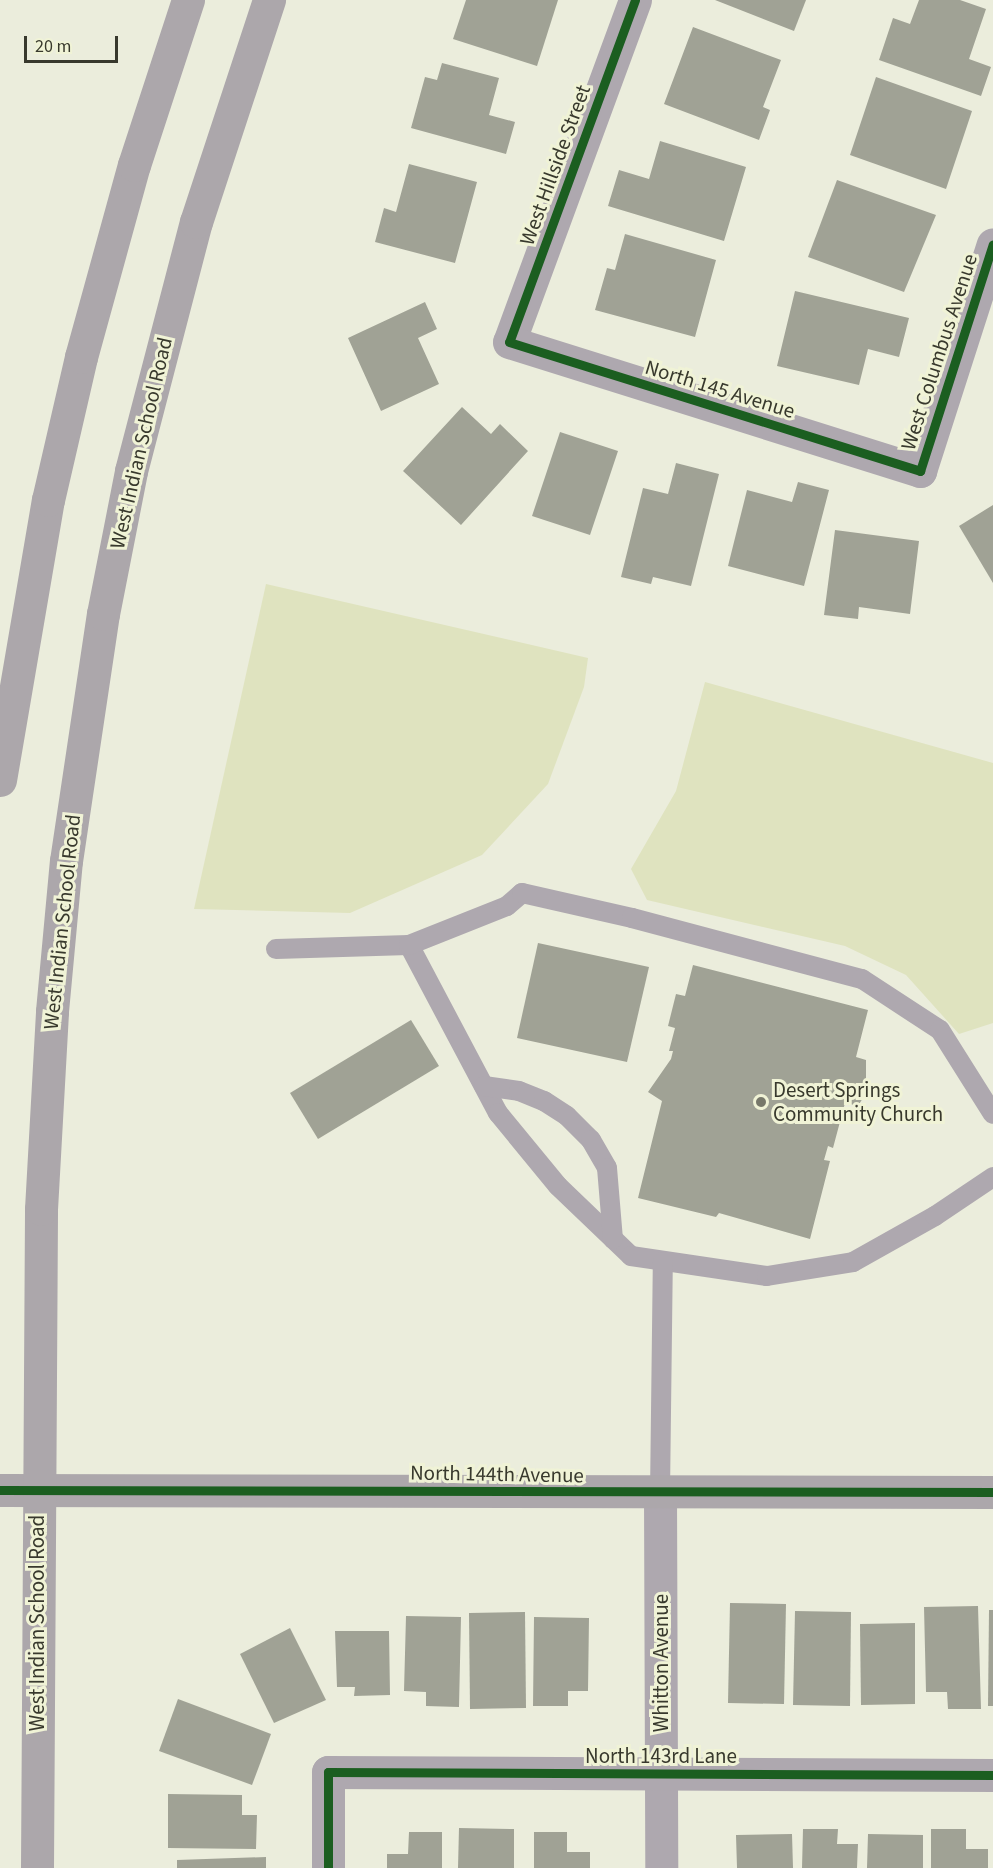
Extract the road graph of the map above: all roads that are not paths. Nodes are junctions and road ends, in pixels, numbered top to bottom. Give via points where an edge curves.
1 (188, 0) edge
2 (269, 0) edge
3 (635, 0) edge
4 (993, 244) edge
5 (509, 342) joint
6 (920, 471) joint
7 (0, 780) edge
8 (409, 945) junction
9 (276, 949) dead end
10 (484, 1086) junction
11 (993, 1114) edge
12 (993, 1178) edge
13 (613, 1239) junction
14 (663, 1262) junction
15 (36, 1488) junction
16 (0, 1490) edge
17 (993, 1492) edge
18 (660, 1494) junction
19 (661, 1774) junction
20 (993, 1775) edge
21 (37, 1868) edge
22 (328, 1868) edge
23 (661, 1868) edge

1 - 7 main road via 134,165 79,368 48,500
2 - 15 main road, West Indian School Road via 196,222 131,471 85,729 58,929 51,1023 41,1209
3 - 5 street, West Hillside Street
4 - 6 street, West Columbus Avenue
5 - 6 street, North 145 Avenue
8 - 9 lane
8 - 10 lane
8 - 11 lane via 507,906 522,893 862,979 940,1030
10 - 13 lane via 498,1113 558,1186
10 - 13 lane via 519,1091 544,1101 567,1116 591,1140 607,1168
12 - 14 lane via 853,1262 766,1276
13 - 14 lane via 631,1256
14 - 18 lane
15 - 16 main road, North 144th Avenue
15 - 18 main road, North 144th Avenue
15 - 21 main road, West Indian School Road
17 - 18 main road, North 144th Avenue
18 - 19 street, Whitton Avenue
19 - 20 street, North 143rd Lane
19 - 22 street, North 143rd Lane via 328,1772
19 - 23 street, Whitton Avenue

